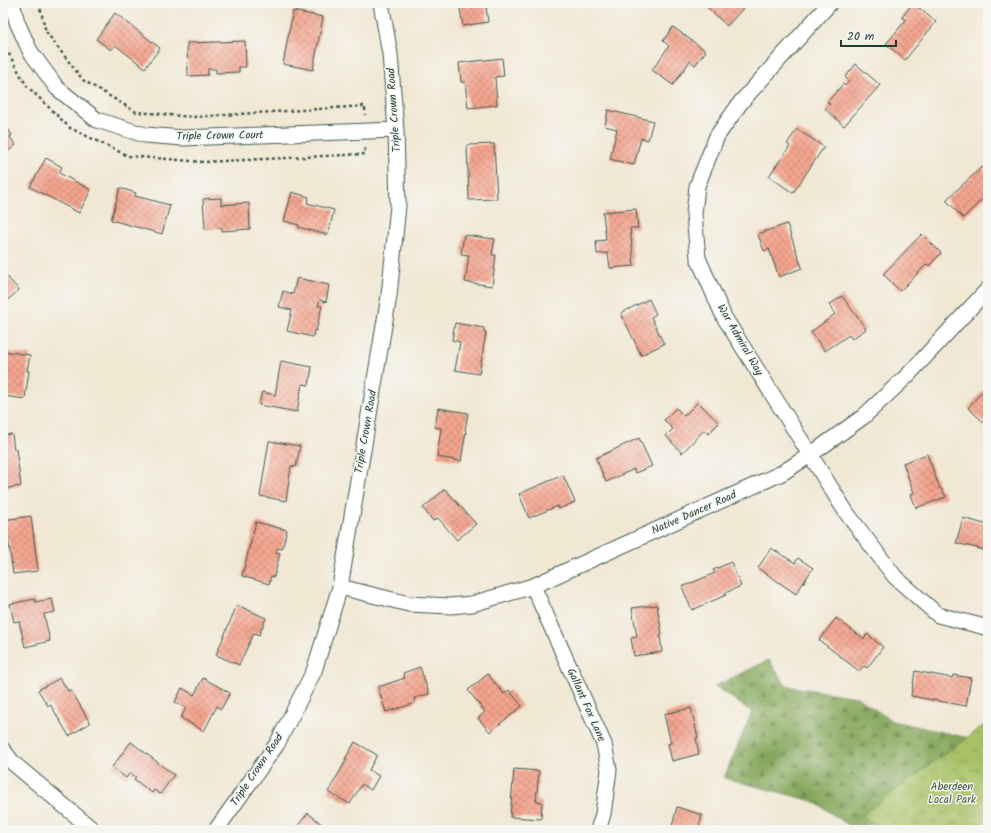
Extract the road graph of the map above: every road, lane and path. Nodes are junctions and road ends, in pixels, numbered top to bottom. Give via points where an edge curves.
1 (12, 3) edge
2 (39, 3) edge
3 (381, 3) edge
4 (830, 3) edge
5 (396, 130) junction
6 (364, 131) junction
7 (365, 154) dead end
8 (988, 289) edge
9 (810, 455) junction
10 (533, 586) junction
11 (340, 587) junction
12 (988, 626) edge
13 (3, 750) edge
14 (93, 830) edge
15 (216, 830) edge
16 (598, 830) edge

1 - 6 street, Triple Crown Court via 30,51 57,88 97,120 145,135 183,138
2 - 6 path via 46,32 83,80 136,112 194,116 365,106
3 - 5 street, Triple Crown Road via 390,54
4 - 9 street, War Admiral Way via 741,102 717,136 697,186 694,214 698,258 724,317
5 - 6 street, Triple Crown Court
5 - 11 street, Triple Crown Road via 398,206 389,296
6 - 7 path
8 - 9 street, Native Dancer Road via 908,375 869,412
9 - 10 street, Native Dancer Road via 782,473
9 - 12 street, War Admiral Way via 846,512 895,577 938,615
10 - 11 street, Native Dancer Road via 472,604 450,606 409,604
10 - 16 street, Gallant Fox Lane via 604,744 609,770 604,814
11 - 15 street, Triple Crown Road via 311,678 277,744
13 - 14 street via 13,763

